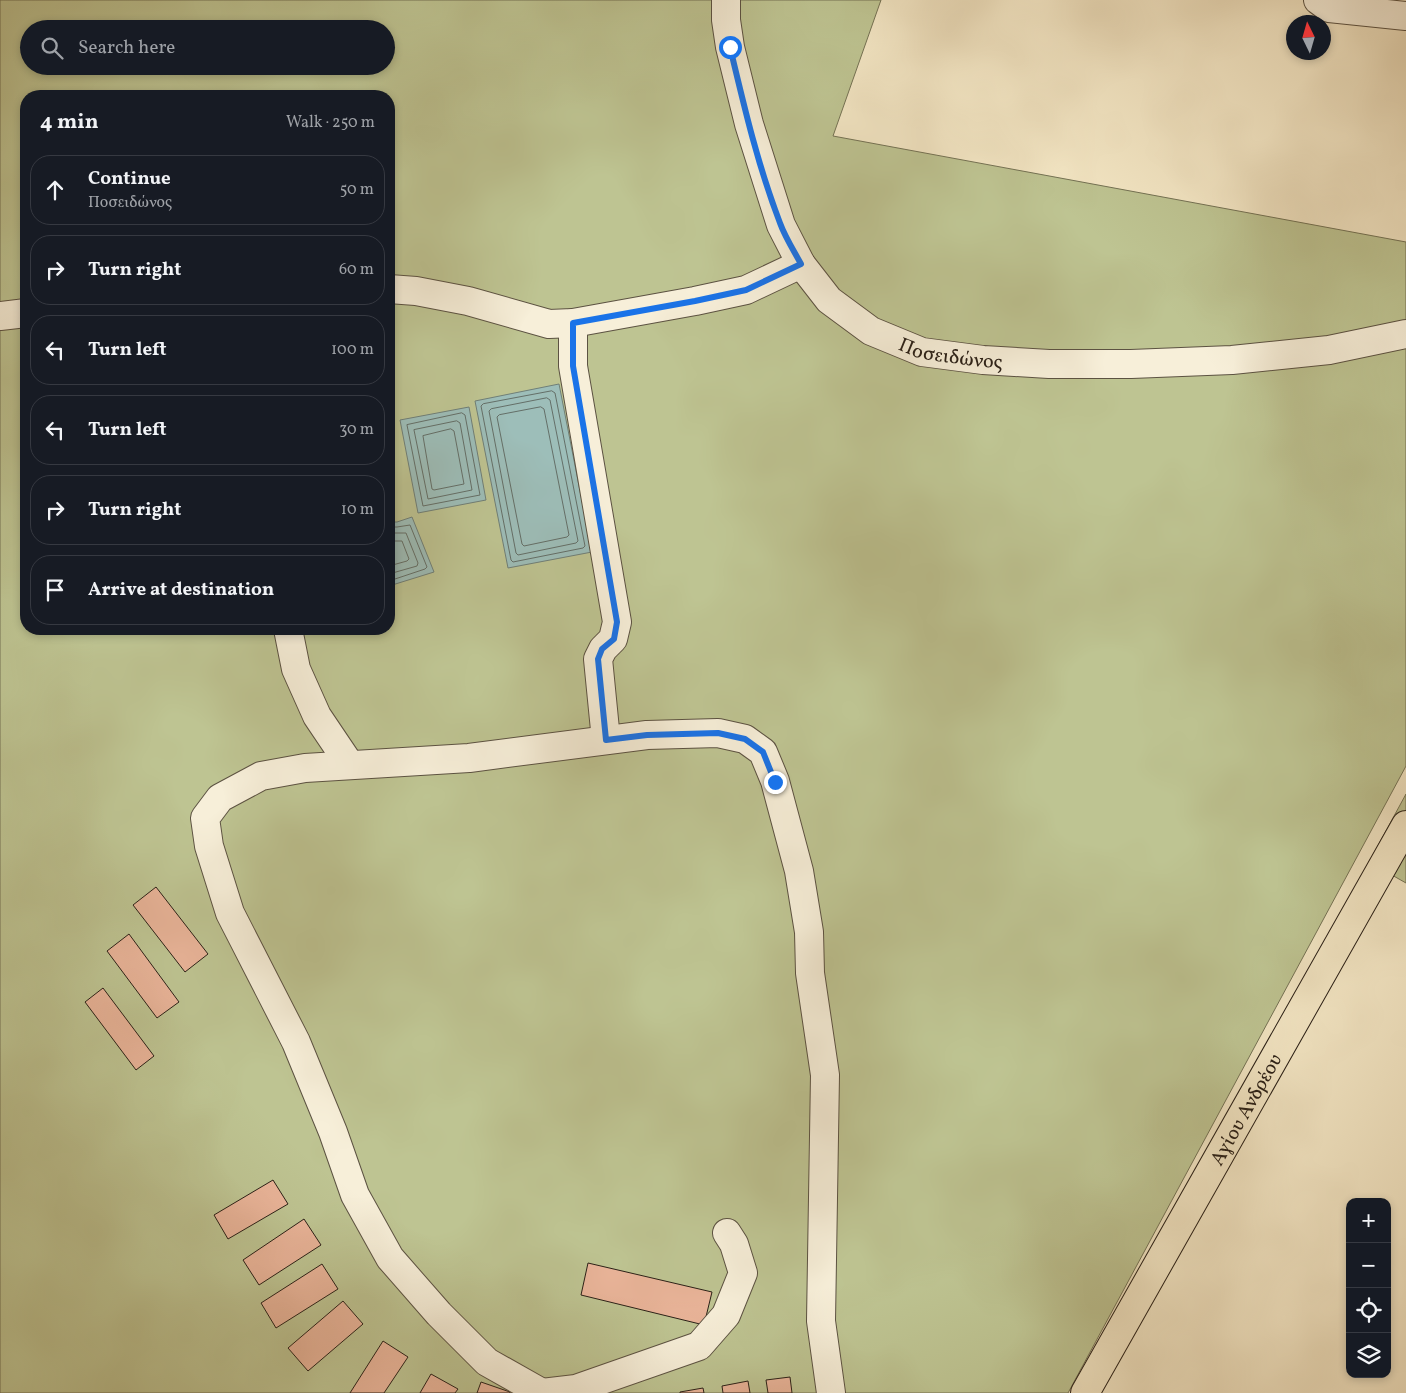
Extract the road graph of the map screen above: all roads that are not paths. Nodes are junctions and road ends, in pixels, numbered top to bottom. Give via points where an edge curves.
1 (726, 0) edge
2 (1318, 0) edge
3 (1406, 16) edge
4 (801, 264) junction
5 (395, 289) edge
6 (20, 314) edge
7 (0, 316) edge
8 (573, 323) junction
9 (1406, 334) edge
10 (289, 635) edge
11 (606, 740) junction
12 (350, 765) junction
13 (1406, 825) edge
14 (727, 1234) dead end
15 (542, 1393) edge
16 (830, 1393) edge
17 (1085, 1393) edge

1 - 4 street, Ποσειδώνος via 730,47 749,124 780,224
2 - 3 street via 1329,8
4 - 8 street via 746,290
4 - 9 street, Ποσειδώνος via 829,300 871,331 922,352 983,360 1049,364 1232,360 1328,350
5 - 8 street via 468,301 549,324
6 - 7 street
8 - 11 street via 573,366 617,622 614,639 602,649 598,659
10 - 12 street via 296,669 317,716
11 - 12 street via 469,758
11 - 16 street via 718,733 745,739 763,752 775,782 799,871 825,1076 821,1321
12 - 15 street via 305,768 261,776 220,798 205,818 209,846 230,913 296,1042 355,1195 390,1258 438,1314 487,1362
13 - 17 main road, Αγίου Ανδρέου
14 - 15 street via 734,1244 743,1273 726,1315 700,1346 576,1389

